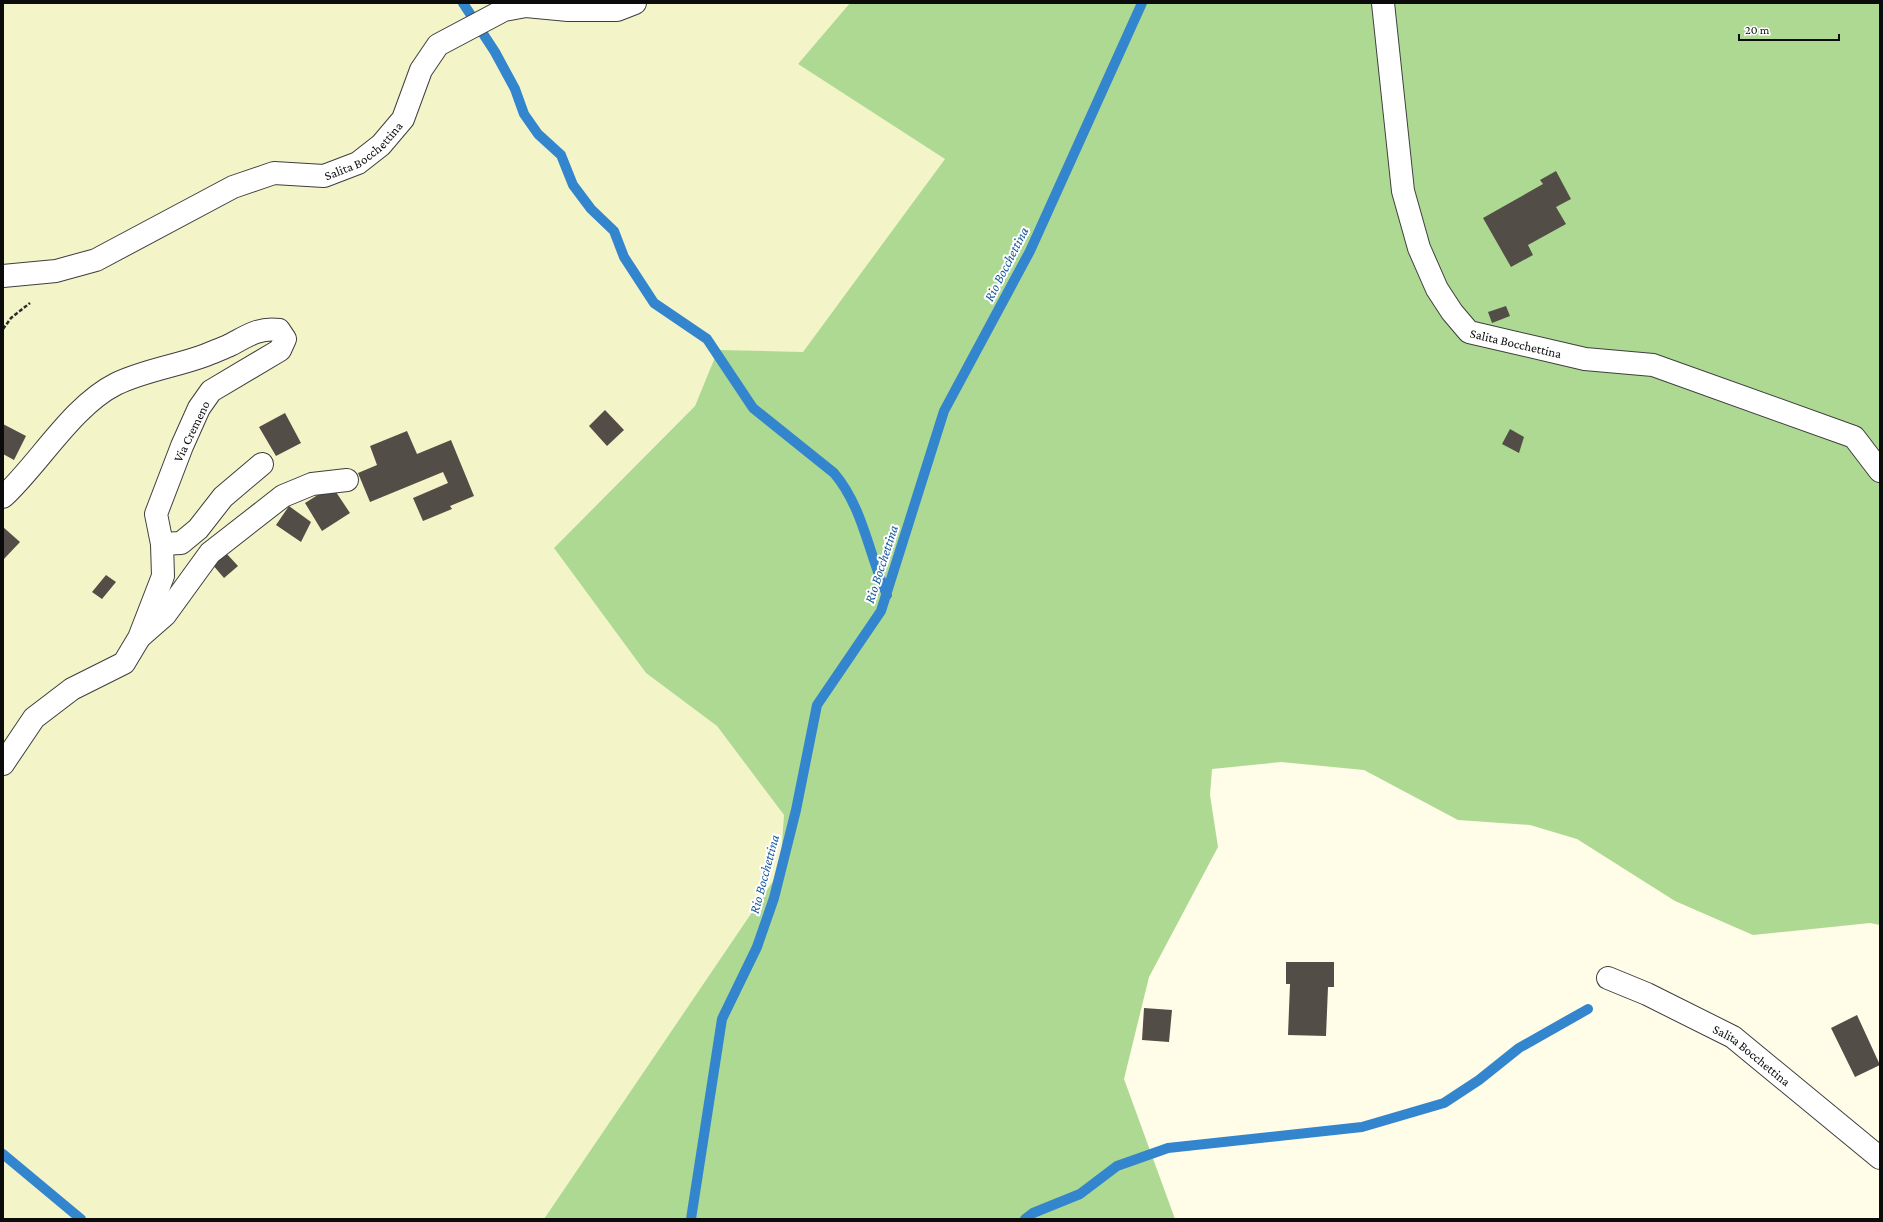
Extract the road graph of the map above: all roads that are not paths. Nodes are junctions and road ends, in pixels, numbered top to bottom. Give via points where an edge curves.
1 (635, 3) edge
2 (1383, 3) edge
3 (3, 276) edge
4 (262, 464) dead end
5 (1880, 471) edge
6 (348, 480) dead end
7 (3, 497) edge
8 (162, 544) junction
9 (139, 638) junction
10 (3, 764) edge
11 (1608, 978) dead end
12 (1880, 1158) edge

1 - 3 street, Salita Bocchettina via 617,10 568,10 526,6 504,10 438,45 422,70 403,119 381,145 358,163 324,176 274,173 233,187 96,260 56,270
2 - 5 street, Salita Bocchettina via 1403,191 1419,248 1437,289 1469,332 1585,359 1653,365 1854,437
4 - 8 street via 223,497 192,534 180,543
6 - 9 street via 312,484 283,496 210,553 165,615
7 - 8 street, Via Cremeno via 92,400 116,384 199,357 251,333 268,329 279,330 285,339 280,350 211,391 200,408 182,446 156,514
8 - 9 street, Via Cremeno via 163,576
9 - 10 street, Via Cremeno via 124,663 72,689 34,718
11 - 12 street, Salita Bocchettina via 1647,994 1733,1037

